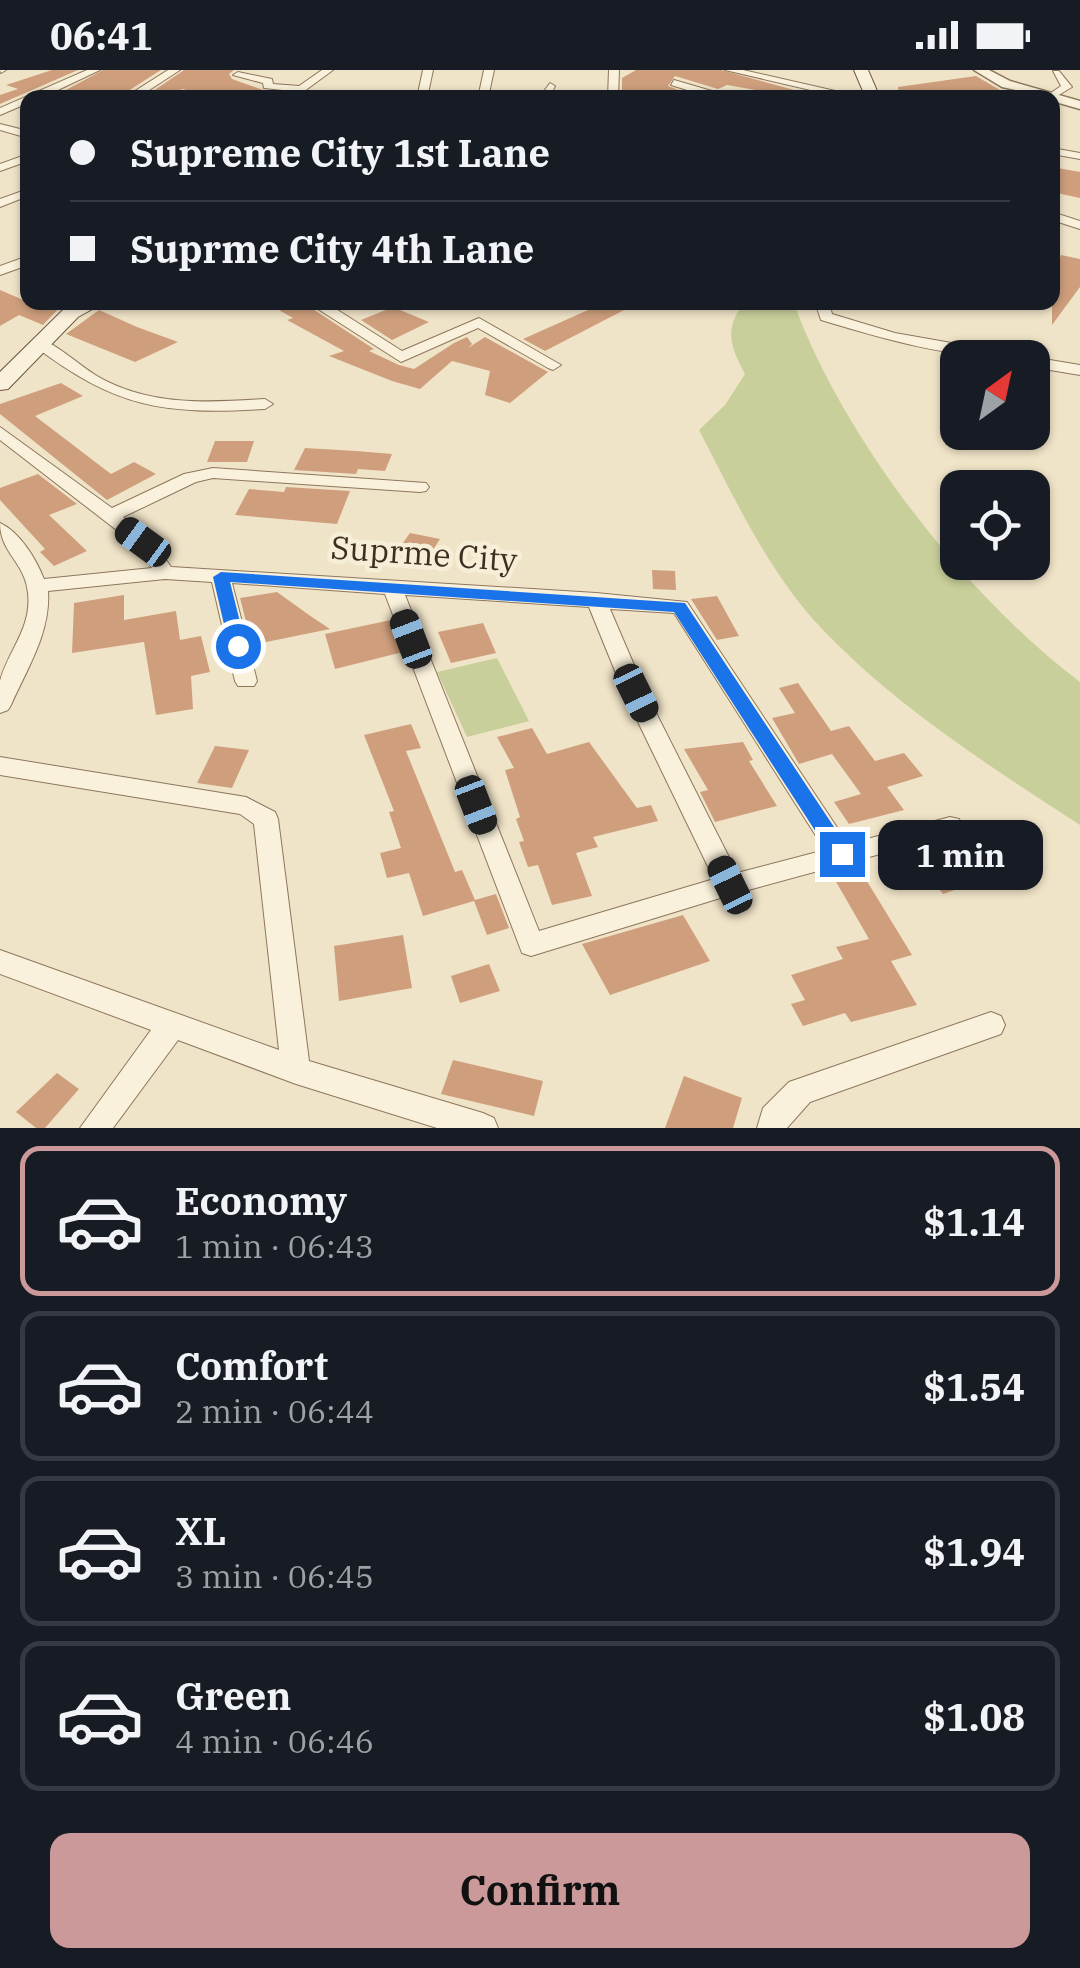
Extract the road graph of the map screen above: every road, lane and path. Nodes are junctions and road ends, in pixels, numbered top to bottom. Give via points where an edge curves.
1 (95, 70) edge
2 (175, 70) edge
3 (328, 70) edge
4 (730, 70) edge
5 (980, 70) edge
6 (1056, 72) dead end
7 (238, 75) dead end
8 (674, 83) dead end
9 (550, 86) dead end
10 (48, 90) edge
11 (143, 90) edge
12 (300, 90) joint
13 (548, 90) edge
14 (698, 90) edge
15 (824, 90) edge
16 (1028, 90) edge
17 (1060, 91) edge
18 (78, 310) edge
19 (327, 310) edge
20 (824, 310) edge
21 (38, 342) junction
22 (940, 345) edge
23 (553, 365) dead end
24 (1050, 365) edge
25 (1080, 370) edge
26 (0, 384) edge
27 (265, 404) dead end
28 (0, 432) edge
29 (420, 486) dead end
30 (108, 516) junction
31 (0, 528) edge
32 (164, 573) junction
33 (221, 577) junction
34 (40, 586) junction
35 (392, 587) junction
36 (596, 599) junction
37 (246, 682) dead end
38 (0, 705) edge
39 (0, 766) edge
40 (950, 826) dead end
41 (842, 854) junction
42 (730, 885) junction
43 (0, 962) edge
44 (990, 1025) dead end
45 (172, 1026) junction
46 (296, 1070) junction
47 (95, 1128) edge
48 (483, 1128) edge
49 (772, 1128) edge

1 - 10 street
2 - 11 street
3 - 12 street
4 - 15 street
5 - 16 street
6 - 17 street via 1067,87
7 - 12 street
8 - 14 street
9 - 13 street
18 - 21 main road
19 - 23 street via 401,357 479,322
20 - 22 street via 826,317 876,332
21 - 26 main road
21 - 27 street via 80,376 156,407
24 - 25 street
28 - 30 street
29 - 30 street via 213,474
30 - 32 street via 143,542
31 - 34 street via 27,556
32 - 33 street, Suprme City
32 - 34 street, Suprme City
33 - 35 street, Suprme City
33 - 37 street
34 - 38 street via 39,615
35 - 36 street, Suprme City
35 - 42 street via 531,945
36 - 41 street, Suprme City via 680,607
36 - 42 street
39 - 46 street via 246,806 266,819
40 - 41 street
41 - 42 street
43 - 45 street
44 - 49 street via 800,1092
45 - 46 street
45 - 47 street
46 - 48 street

